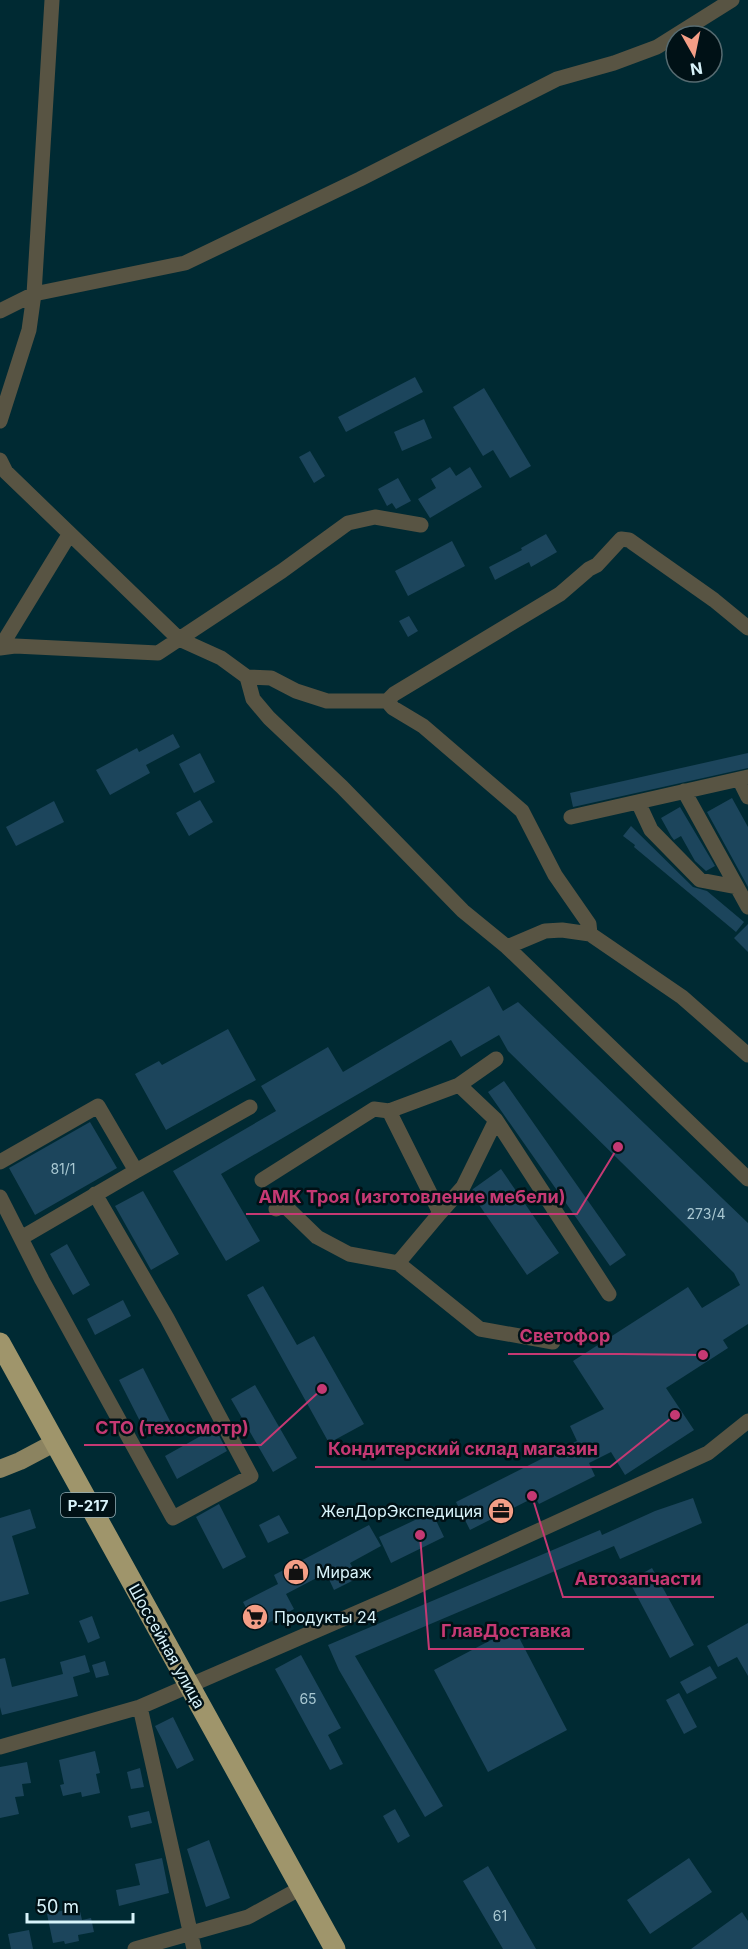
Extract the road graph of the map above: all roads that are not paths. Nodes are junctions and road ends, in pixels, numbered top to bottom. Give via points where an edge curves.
1 (52, 0) edge
2 (732, 0) edge
3 (34, 294) junction
4 (0, 311) edge
5 (0, 421) edge
6 (0, 460) edge
7 (421, 525) dead end
8 (69, 535) junction
9 (748, 628) edge
10 (178, 639) junction
11 (0, 648) edge
12 (247, 677) junction
13 (387, 701) junction
14 (743, 778) edge
15 (684, 791) junction
16 (748, 797) edge
17 (638, 802) junction
18 (571, 817) dead end
19 (737, 887) junction
20 (748, 907) edge
21 (590, 934) junction
22 (507, 947) junction
23 (748, 1055) edge
24 (496, 1059) dead end
25 (459, 1085) junction
26 (250, 1107) dead end
27 (389, 1111) junction
28 (496, 1120) junction
29 (0, 1162) edge
30 (136, 1171) junction
31 (748, 1179) edge
32 (262, 1180) dead end
33 (95, 1194) junction
34 (0, 1197) edge
35 (276, 1209) dead end
36 (441, 1213) junction
37 (21, 1238) junction
38 (398, 1263) junction
39 (609, 1294) dead end
40 (553, 1342) dead end
41 (0, 1343) edge
42 (748, 1422) edge
43 (54, 1443) junction
44 (0, 1469) edge
45 (189, 1686) junction
46 (140, 1707) junction
47 (0, 1747) edge
48 (301, 1888) junction
49 (192, 1942) edge
50 (135, 1949) edge
51 (335, 1949) edge

1 - 3 street
2 - 3 street via 657,47 557,79 185,263
3 - 4 street
3 - 5 street via 29,330
6 - 8 street via 6,472
7 - 10 street via 375,517 348,523
8 - 10 street
8 - 11 street
9 - 13 street via 629,540 621,539 597,565 560,594
10 - 11 street via 158,653
10 - 12 street via 221,658
12 - 13 street via 271,678 327,701
12 - 22 street via 253,699 269,718 463,911
13 - 21 street via 423,726 522,811 555,875 589,924
14 - 15 street
14 - 16 street
15 - 17 street
15 - 19 street
17 - 18 street
17 - 19 street via 651,830 700,879
19 - 20 street
21 - 22 street via 545,931
21 - 23 street via 682,997
22 - 31 street
24 - 25 street
25 - 27 street
25 - 28 street
26 - 30 street
27 - 32 street via 374,1109
27 - 36 street
28 - 36 street via 463,1187
28 - 39 street
29 - 30 street via 98,1106
30 - 33 street
33 - 37 street
33 - 37 street via 251,1476 173,1518
34 - 37 street
35 - 38 street via 284,1205 317,1237 349,1254
36 - 38 street
38 - 40 street via 480,1329
41 - 43 highway, Шоссейная улица / Р-217
42 - 45 street via 708,1453
43 - 44 main road
43 - 45 highway, Шоссейная улица / Р-217
45 - 46 street
45 - 48 highway, Шоссейная улица / Р-217
46 - 47 street
46 - 49 street
48 - 49 street
48 - 51 highway, Шоссейная улица / Р-217
49 - 50 street

